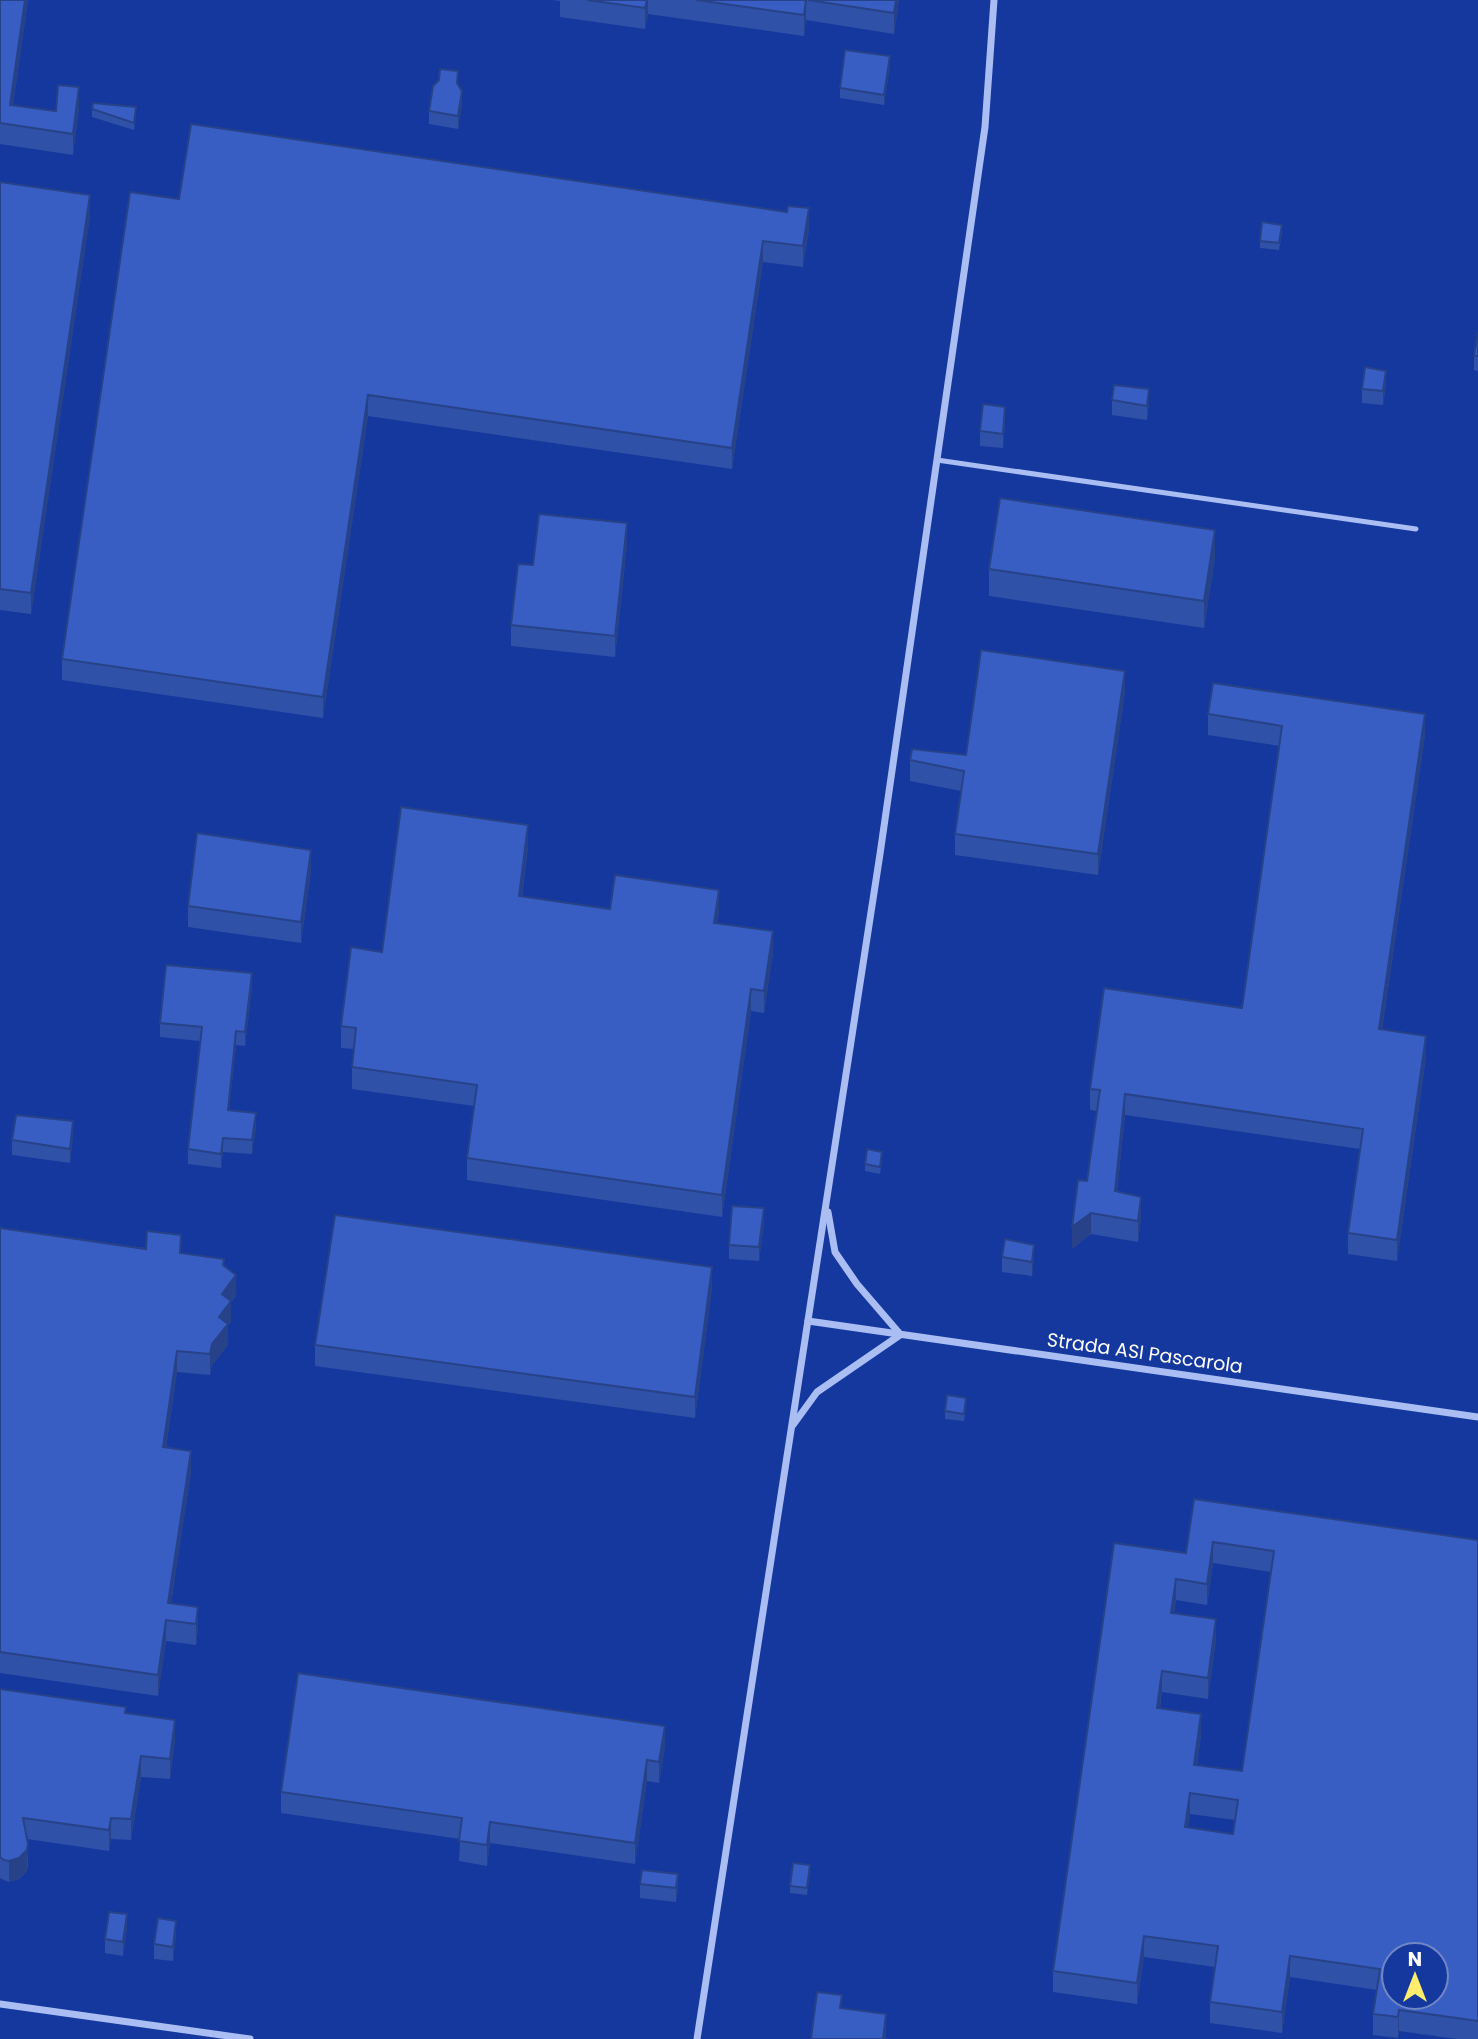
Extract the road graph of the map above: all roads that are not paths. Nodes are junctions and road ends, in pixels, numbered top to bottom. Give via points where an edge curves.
1 (994, 0) edge
2 (937, 460) junction
3 (1416, 529) dead end
4 (827, 1202) junction
5 (808, 1321) junction
6 (901, 1334) junction
7 (1478, 1417) edge
8 (792, 1427) junction
9 (0, 2004) edge
10 (250, 2039) edge
11 (697, 2039) edge

1 - 2 street via 985,127
2 - 3 lane
2 - 4 street
4 - 5 street
4 - 6 street via 835,1252
5 - 6 street, Strada ASI Pascarola
5 - 8 street
6 - 7 street, Strada ASI Pascarola
6 - 8 street via 817,1392
8 - 11 street
9 - 10 street

